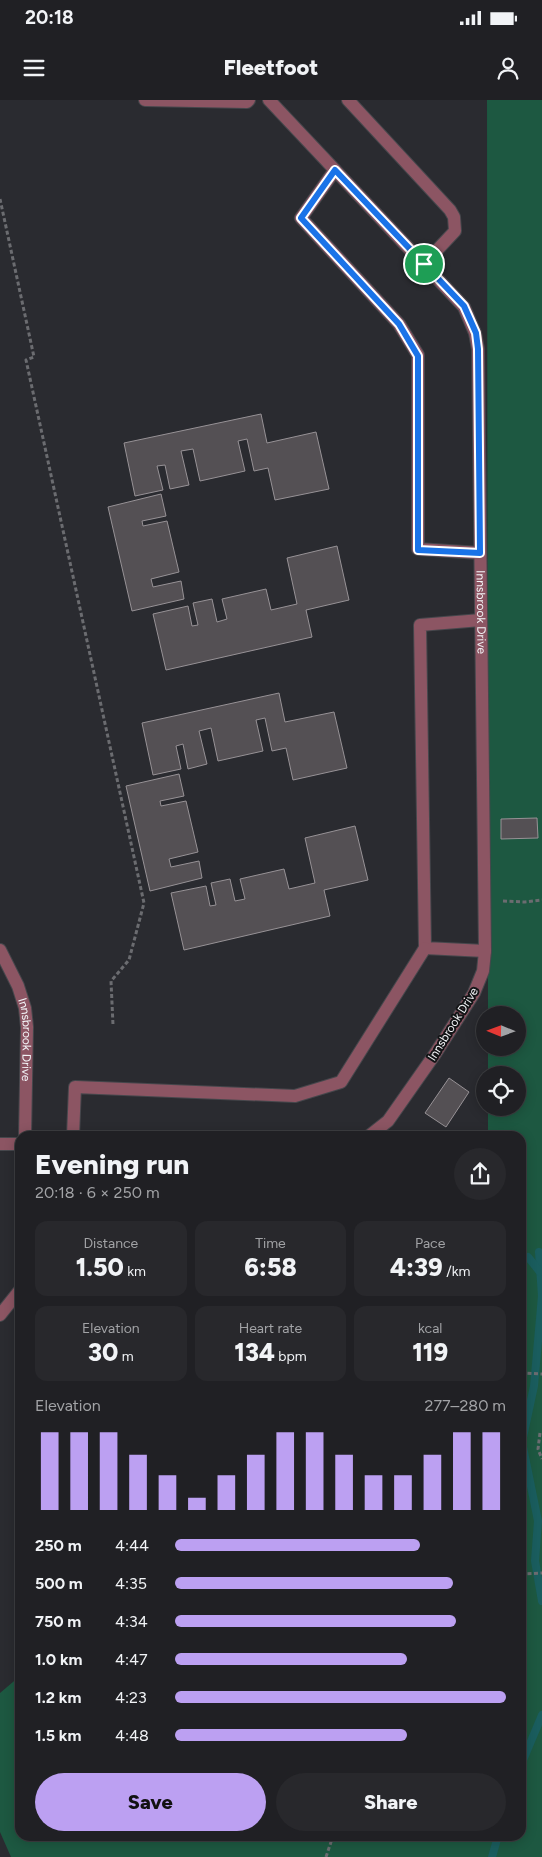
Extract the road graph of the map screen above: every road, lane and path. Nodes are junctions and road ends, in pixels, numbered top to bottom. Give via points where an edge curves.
1 (145, 100) edge
2 (249, 100) edge
3 (269, 100) edge
4 (348, 100) edge
5 (335, 170) junction
6 (0, 199) edge
7 (424, 264) junction
8 (480, 553) junction
9 (481, 620) junction
10 (542, 900) edge
11 (484, 901) junction
12 (425, 948) junction
13 (0, 950) edge
14 (485, 951) junction
15 (113, 1025) dead end
16 (25, 1131) edge
17 (73, 1131) edge
18 (377, 1131) edge
19 (0, 1144) edge
20 (15, 1144) edge
21 (15, 1296) edge
22 (0, 1315) edge
23 (526, 1372) edge
24 (542, 1374) edge
25 (540, 1434) dead end
26 (542, 1459) edge
27 (542, 1573) edge
28 (526, 1574) edge
29 (331, 1841) edge
30 (326, 1857) edge

1 - 2 street
3 - 5 street, Innsbrook Drive
4 - 7 street via 454,217 455,231
5 - 7 street, Innsbrook Drive
5 - 8 street via 301,218 399,324 418,356 418,550
6 - 15 path via 34,357 26,360 144,903 129,960 112,982
7 - 8 street, Innsbrook Drive via 464,306 476,333
8 - 9 street, Innsbrook Drive
9 - 11 street, Innsbrook Drive
9 - 12 street via 420,625
10 - 11 path
11 - 14 street, Innsbrook Drive
12 - 14 street
12 - 17 street via 341,1082 295,1096 75,1087
13 - 16 street, Innsbrook Drive via 25,1008
14 - 18 street, Innsbrook Drive via 483,971 474,993 435,1054 388,1121
19 - 20 street
21 - 22 street
23 - 24 path
25 - 26 path via 538,1450
27 - 28 path
29 - 30 path

